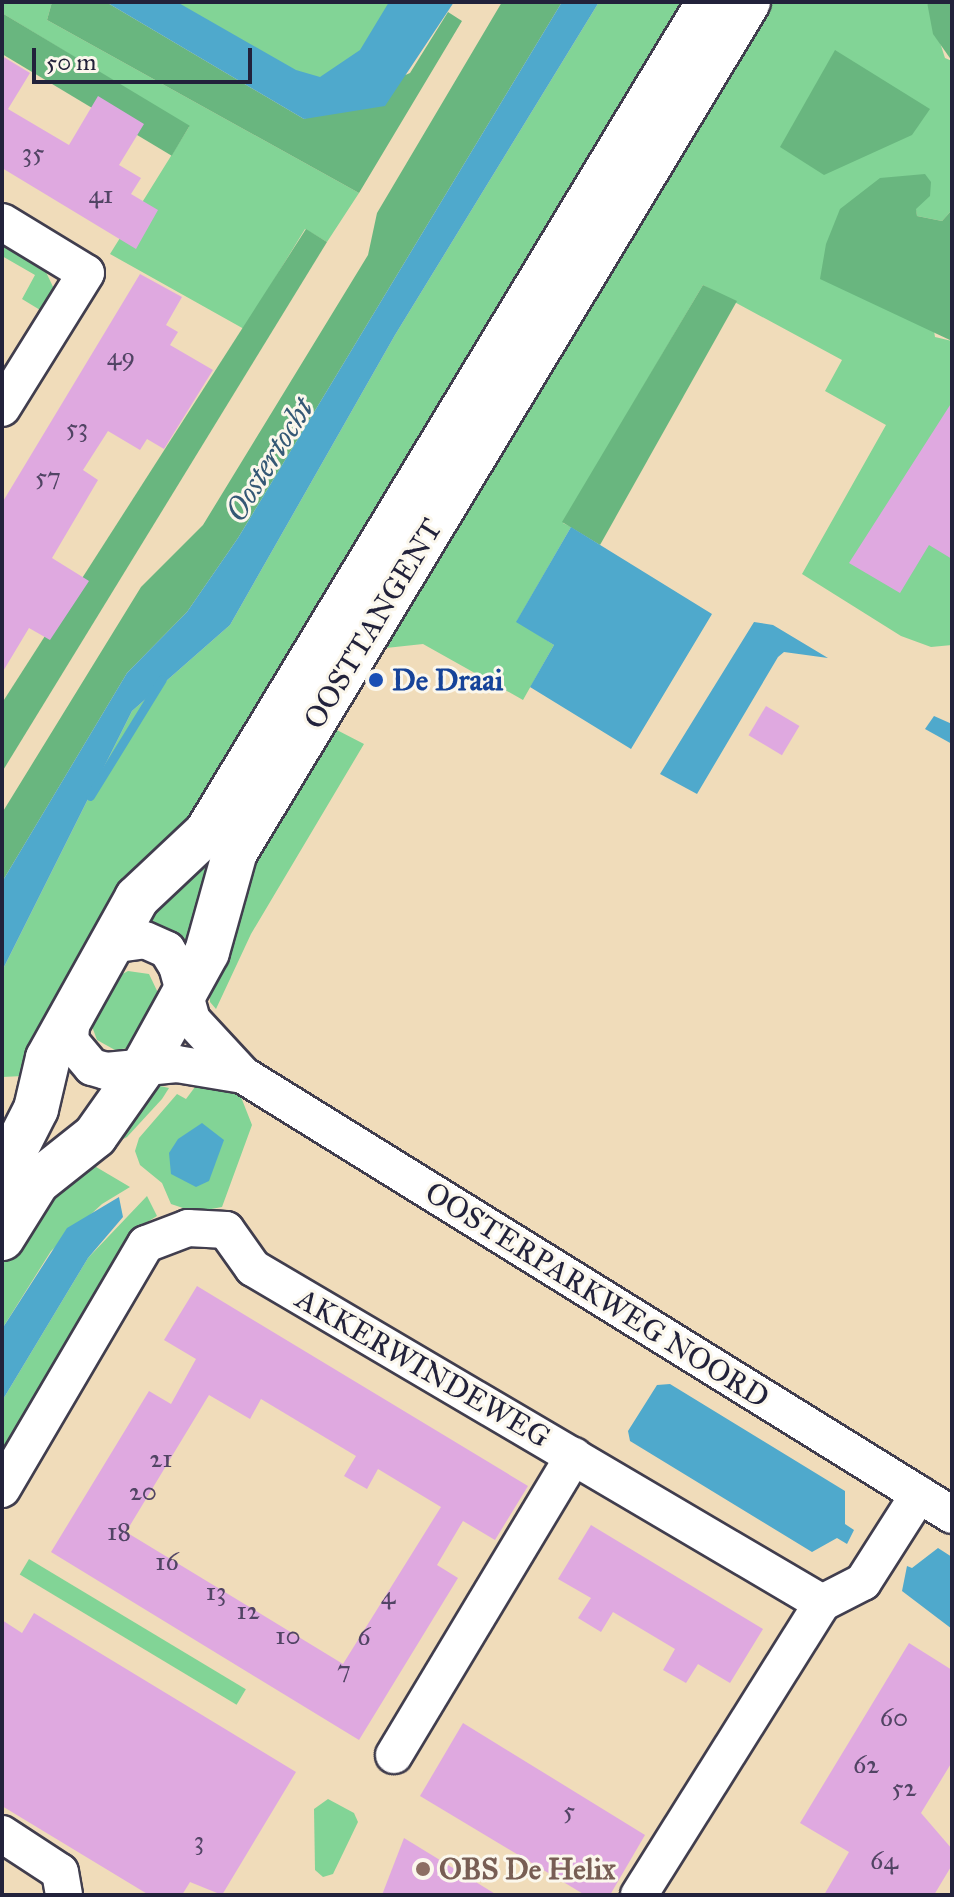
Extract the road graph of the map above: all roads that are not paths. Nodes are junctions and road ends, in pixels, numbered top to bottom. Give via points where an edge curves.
1 (709, 2) edge
2 (748, 2) edge
3 (2, 222) edge
4 (2, 408) edge
5 (110, 945) junction
6 (184, 996) junction
7 (72, 1012) junction
8 (143, 1068) junction
9 (243, 1075) junction
10 (2, 1176) edge
11 (2, 1238) edge
12 (574, 1456) junction
13 (2, 1489) edge
14 (919, 1494) junction
15 (952, 1515) edge
16 (822, 1603) junction
17 (394, 1755) dead end
18 (2, 1834) edge
19 (64, 1895) edge
20 (639, 1895) edge

1 - 5 main road, OOSTTANGENT via 207,832 137,898
2 - 6 main road, OOSTTANGENT via 235,852 218,924
3 - 4 street via 86,273
5 - 6 street, OOSTERPARKWEG NOORD via 145,940 167,950
5 - 7 main road, OOSTTANGENT
6 - 8 main road, OOSTTANGENT
6 - 9 street, OOSTERPARKWEG NOORD via 192,1020
7 - 8 street, OOSTERPARKWEG NOORD via 70,1041 82,1060 106,1071
7 - 10 main road, OOSTTANGENT via 48,1058 25,1139
8 - 9 street, OOSTERPARKWEG NOORD via 177,1064
8 - 11 main road, OOSTTANGENT via 95,1136 37,1182
9 - 14 street, OOSTERPARKWEG NOORD
12 - 13 street, AKKERWINDEWEG via 253,1268 226,1230 188,1228 171,1230 146,1244
12 - 16 street, AKKERWINDEWEG
12 - 17 street
14 - 15 street, OOSTERPARKWEG NOORD
14 - 16 street via 863,1582
16 - 20 street
18 - 19 street via 60,1872

